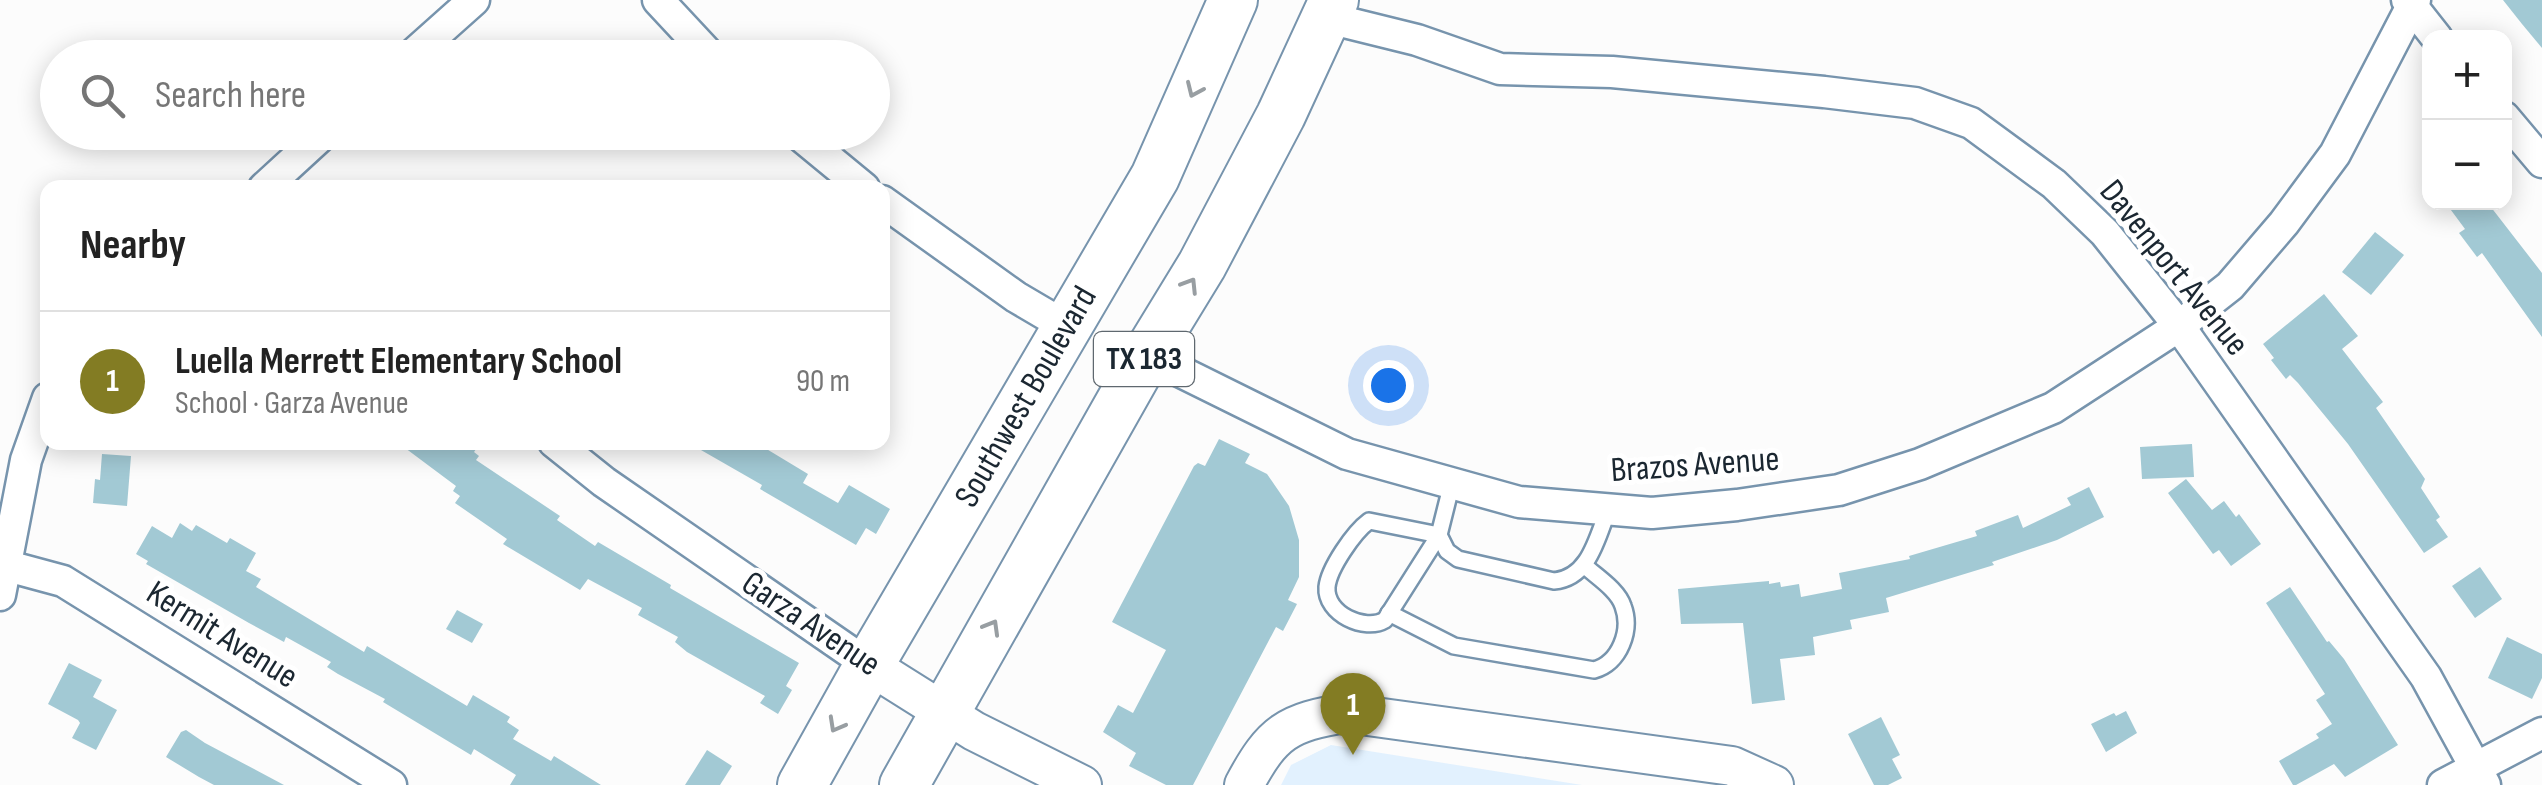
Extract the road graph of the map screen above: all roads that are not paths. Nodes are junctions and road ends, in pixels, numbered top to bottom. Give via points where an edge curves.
1 (474, 0) edge
2 (658, 0) edge
3 (1232, 0) edge
4 (2411, 2) edge
5 (1331, 9) edge
6 (2432, 30) edge
7 (430, 40) edge
8 (695, 40) edge
9 (2507, 120) edge
10 (305, 150) edge
11 (818, 150) edge
12 (2542, 162) edge
13 (273, 180) edge
14 (854, 180) edge
15 (890, 207) edge
16 (2179, 326) junction
17 (1067, 327) junction
18 (1147, 355) junction
19 (40, 421) edge
20 (564, 450) edge
21 (1452, 483) junction
22 (1608, 510) junction
23 (1439, 536) junction
24 (1585, 566) junction
25 (2, 575) edge
26 (1389, 613) junction
27 (869, 665) junction
28 (944, 712) junction
29 (2542, 732) edge
30 (2480, 776) edge
31 (390, 785) edge
32 (802, 785) edge
33 (904, 785) edge
34 (1082, 785) edge
35 (1244, 785) edge
36 (1774, 785) edge
37 (2444, 785) edge

1 - 7 street
2 - 8 street
3 -> 17 main road, Southwest Boulevard / TX 183 via 1155,177
4 - 6 street
4 - 16 street, Brazos Avenue via 2335,154 2230,286
5 - 16 street, Davenport Avenue via 1500,68 1612,72 1915,102 1972,123 2092,220
18 -> 5 main road, TX 183 via 1202,265
9 - 12 street
10 - 13 street
11 - 14 street
15 - 17 street
16 - 22 street, Brazos Avenue via 2053,408 1920,464 1839,490 1652,513
16 - 30 street, Davenport Avenue via 2426,677
17 - 27 main road, Southwest Boulevard / TX 183
18 - 21 street, Brazos Avenue via 1347,454
28 -> 18 main road, TX 183
19 - 25 street
20 - 27 street, Garza Avenue
21 - 22 street, Brazos Avenue via 1519,502
21 - 23 lane
22 - 24 lane
23 - 24 lane via 1458,559 1554,581
23 - 26 lane
23 - 26 lane via 1369,521 1348,544 1327,585 1329,596 1362,625 1375,626
24 - 26 lane via 1624,607 1624,644 1614,660 1594,670 1454,646
25 - 31 street, Kermit Avenue via 63,581
27 - 28 street, Garza Avenue
27 -> 32 main road, Southwest Boulevard / TX 183
28 - 33 main road, TX 183
28 - 34 street, Garza Avenue
29 - 30 street
30 - 37 street
35 - 36 street via 1280,734 1306,719 1346,713 1732,766

